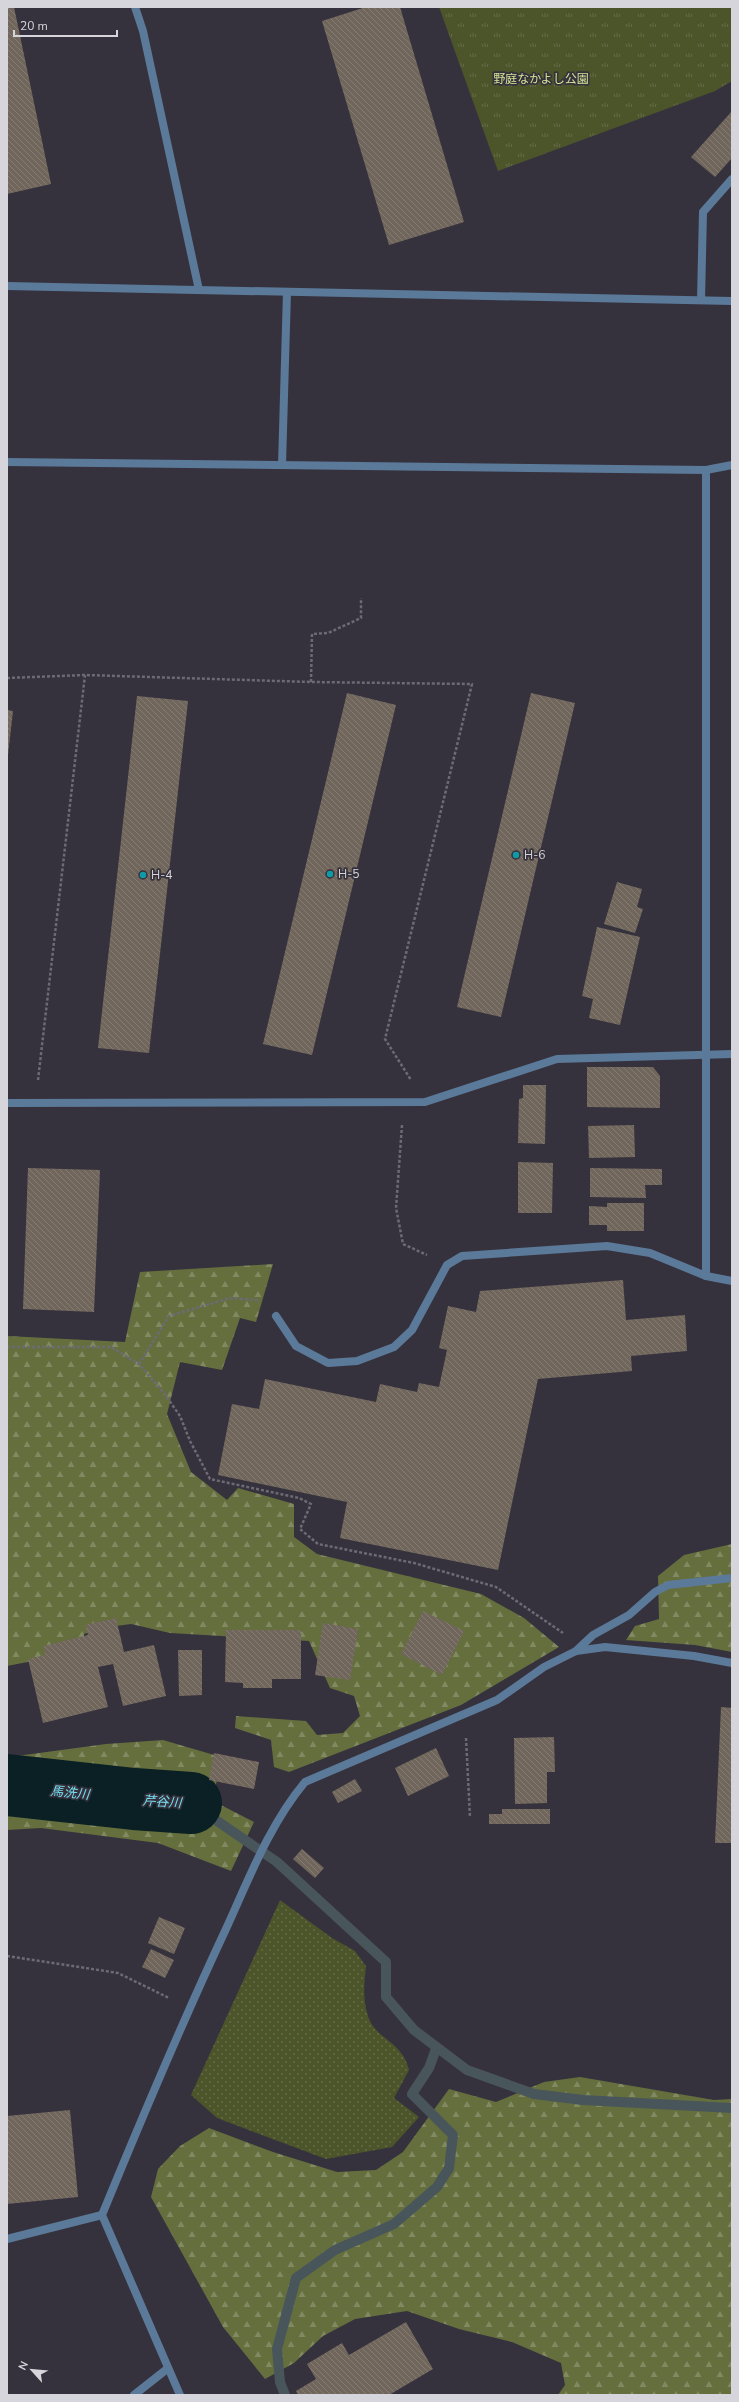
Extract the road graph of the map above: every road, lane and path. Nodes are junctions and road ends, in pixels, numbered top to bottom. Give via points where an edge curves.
1 (134, 7) edge
2 (732, 179) edge
3 (7, 286) edge
4 (199, 290) junction
5 (287, 292) junction
6 (701, 300) junction
7 (732, 301) edge
8 (7, 462) edge
9 (282, 465) junction
10 (732, 465) edge
11 (706, 470) junction
12 (361, 598) dead end
13 (85, 675) junction
14 (7, 678) edge
15 (311, 682) junction
16 (705, 1054) junction
17 (732, 1054) edge
18 (404, 1102) junction
19 (425, 1102) junction
20 (7, 1103) edge
21 (36, 1103) junction
22 (448, 1265) junction
23 (706, 1276) junction
24 (732, 1281) edge
25 (276, 1316) joint
26 (7, 1347) edge
27 (139, 1364) junction
28 (732, 1578) edge
29 (576, 1651) junction
30 (732, 1664) edge
31 (464, 1715) junction
32 (470, 1817) dead end
33 (7, 1956) edge
34 (189, 2008) junction
35 (102, 2215) junction
36 (7, 2239) edge
37 (167, 2369) junction
38 (134, 2395) edge
39 (180, 2395) edge

1 - 4 street via 143,31
2 - 6 street via 703,212
3 - 4 street
4 - 5 street
5 - 6 street
5 - 9 street
6 - 7 street
8 - 9 street
9 - 11 street
10 - 11 street
11 - 16 street
12 - 15 path via 361,618 328,633 312,634
13 - 14 path
13 - 15 path
13 - 21 path
15 - 19 path via 472,684 385,1039
16 - 17 street
16 - 19 street via 557,1059
16 - 23 street
18 - 19 street
18 - 21 street
18 - 22 path via 396,1208 403,1244
20 - 21 street
22 - 23 street via 462,1256 607,1246 650,1253
22 - 25 street via 412,1330 394,1347 357,1361 328,1363 296,1346
23 - 24 street
25 - 27 path via 256,1300 230,1298 169,1316
26 - 27 path via 111,1347
27 - 29 path via 180,1416 190,1442 210,1478 299,1498 311,1504 300,1529 318,1544 414,1563 496,1587 567,1636
28 - 29 street via 668,1585 655,1592 629,1615 593,1635
29 - 30 street via 605,1647 694,1656
29 - 31 street via 544,1667 497,1700
31 - 32 path
31 - 34 street via 305,1782 289,1801 257,1862
33 - 34 path via 118,1973
34 - 35 street
35 - 36 street
35 - 37 street
37 - 38 street
37 - 39 street

